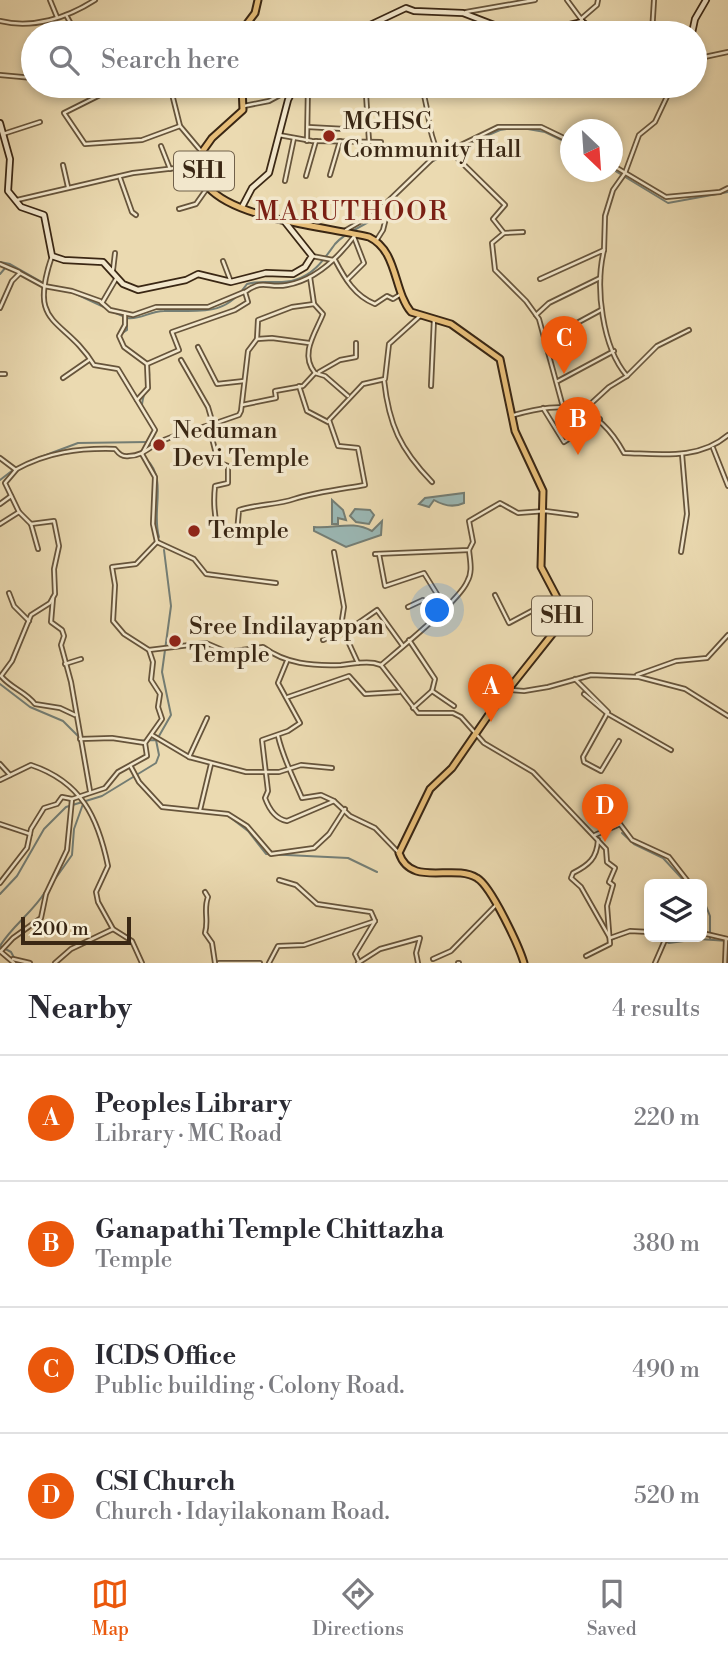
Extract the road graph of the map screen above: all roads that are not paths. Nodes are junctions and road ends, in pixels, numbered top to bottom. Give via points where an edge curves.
1 (50, 0) edge
2 (95, 0) edge
3 (258, 0) edge
4 (535, 0) edge
5 (566, 0) edge
6 (598, 0) edge
7 (654, 0) edge
8 (706, 0) edge
9 (463, 13) junction
10 (66, 14) junction
11 (57, 17) junction
12 (583, 20) junction
13 (0, 21) edge
14 (46, 21) edge
15 (70, 21) edge
16 (248, 21) edge
17 (378, 21) edge
18 (484, 21) edge
19 (580, 21) edge
20 (653, 21) edge
21 (695, 21) edge
22 (21, 24) edge
23 (728, 52) edge
24 (707, 56) edge
25 (0, 75) edge
26 (21, 77) edge
27 (94, 98) edge
28 (173, 98) edge
29 (243, 98) edge
30 (275, 98) edge
31 (291, 98) edge
32 (309, 98) edge
33 (366, 98) edge
34 (424, 98) edge
35 (666, 98) edge
36 (244, 106) junction
37 (40, 122) dead end
38 (0, 123) edge
39 (180, 126) junction
40 (308, 127) junction
41 (345, 128) dead end
42 (3, 134) junction
43 (279, 135) junction
44 (560, 136) edge
45 (293, 138) junction
46 (307, 141) junction
47 (316, 141) junction
48 (340, 141) junction
49 (369, 141) junction
50 (382, 142) dead end
51 (161, 146) dead end
52 (449, 150) junction
53 (202, 152) junction
54 (439, 154) junction
55 (63, 165) dead end
56 (203, 165) junction
57 (170, 169) junction
58 (330, 174) dead end
59 (624, 174) junction
60 (306, 176) dead end
61 (120, 178) junction
62 (285, 181) dead end
63 (68, 187) junction
64 (208, 187) junction
65 (728, 188) edge
66 (13, 201) junction
67 (383, 206) junction
68 (242, 207) junction
69 (179, 209) dead end
70 (136, 215) dead end
71 (285, 222) junction
72 (345, 231) junction
73 (523, 232) dead end
74 (504, 233) junction
75 (355, 235) junction
76 (376, 241) junction
77 (604, 250) junction
78 (115, 253) dead end
79 (52, 256) junction
80 (312, 256) junction
81 (335, 260) junction
82 (223, 261) dead end
83 (0, 264) edge
84 (113, 270) junction
85 (20, 273) junction
86 (117, 275) junction
87 (310, 277) junction
88 (600, 278) junction
89 (540, 279) dead end
90 (346, 281) junction
91 (231, 282) junction
92 (44, 286) junction
93 (245, 292) junction
94 (402, 294) junction
95 (2, 300) edge
96 (102, 303) junction
97 (314, 304) junction
98 (0, 308) edge
99 (601, 310) junction
100 (125, 314) junction
101 (536, 315) junction
102 (420, 316) junction
103 (434, 319) junction
104 (688, 330) dead end
105 (257, 339) junction
106 (309, 343) junction
107 (356, 343) dead end
108 (548, 346) junction
109 (198, 347) dead end
110 (614, 351) junction
111 (90, 359) junction
112 (181, 360) dead end
113 (147, 364) junction
114 (317, 372) junction
115 (0, 374) edge
116 (5, 374) dead end
117 (627, 376) junction
118 (63, 378) dead end
119 (384, 380) junction
120 (244, 381) junction
121 (558, 381) junction
122 (299, 386) junction
123 (431, 386) dead end
124 (349, 397) junction
125 (137, 400) junction
126 (241, 405) junction
127 (542, 407) junction
128 (563, 407) junction
129 (584, 411) junction
130 (514, 415) junction
131 (600, 419) junction
132 (328, 422) junction
133 (211, 425) junction
134 (329, 428) junction
135 (327, 432) dead end
136 (728, 435) edge
137 (713, 448) junction
138 (142, 454) junction
139 (682, 454) junction
140 (0, 458) edge
141 (15, 469) junction
142 (432, 482) dead end
143 (5, 483) junction
144 (728, 486) edge
145 (0, 488) edge
146 (11, 496) junction
147 (0, 504) edge
148 (545, 511) junction
149 (19, 512) junction
150 (576, 515) dead end
151 (0, 524) edge
152 (31, 524) junction
153 (158, 542) junction
154 (38, 549) dead end
155 (469, 550) junction
156 (334, 552) dead end
157 (681, 552) dead end
158 (276, 583) dead end
159 (9, 593) dead end
160 (495, 595) dead end
161 (558, 597) junction
162 (52, 598) junction
163 (408, 607) dead end
164 (445, 607) junction
165 (433, 617) junction
166 (29, 621) junction
167 (342, 631) junction
168 (728, 635) edge
169 (323, 640) dead end
170 (409, 640) junction
171 (403, 646) junction
172 (149, 650) junction
173 (81, 659) dead end
174 (287, 661) junction
175 (358, 663) junction
176 (65, 664) junction
177 (381, 665) junction
178 (0, 676) edge
179 (634, 677) junction
180 (575, 679) junction
181 (508, 688) junction
182 (432, 691) junction
183 (400, 692) junction
184 (584, 694) dead end
185 (287, 698) junction
186 (454, 706) dead end
187 (413, 708) junction
188 (608, 714) junction
189 (75, 715) junction
190 (728, 716) edge
191 (207, 719) dead end
192 (152, 735) junction
193 (278, 735) junction
194 (474, 736) junction
195 (80, 739) junction
196 (619, 741) dead end
197 (145, 743) junction
198 (671, 750) dead end
199 (189, 757) junction
200 (0, 764) edge
201 (211, 764) junction
202 (131, 766) junction
203 (290, 768) junction
204 (332, 768) dead end
205 (266, 772) junction
206 (10, 775) junction
207 (0, 780) edge
208 (90, 791) junction
209 (80, 796) junction
210 (72, 799) junction
211 (334, 801) junction
212 (200, 810) junction
213 (345, 810) junction
214 (0, 824) edge
215 (30, 834) junction
216 (595, 835) junction
217 (598, 840) junction
218 (399, 853) junction
219 (686, 879) edge
220 (279, 880) dead end
221 (0, 883) edge
222 (205, 892) dead end
223 (496, 905) junction
224 (375, 921) junction
225 (113, 929) junction
226 (644, 932) edge
227 (707, 935) edge
228 (610, 938) junction
229 (726, 941) edge
230 (665, 942) edge
231 (0, 951) edge
232 (586, 956) dead end
233 (433, 959) dead end
234 (13, 961) edge
235 (30, 963) edge
236 (55, 963) edge
237 (142, 963) edge
238 (217, 963) edge
239 (260, 963) edge
240 (269, 963) edge
241 (358, 963) edge
242 (418, 963) edge
243 (524, 963) edge
244 (654, 963) edge
245 (725, 963) edge

1 - 11 street
2 - 10 street
3 - 16 main road
4 - 9 street
5 - 12 street
6 - 12 street
7 - 20 street
8 - 21 street
9 - 17 street via 406,8
9 - 18 street
10 - 11 street
10 - 15 street
11 - 14 street
12 - 19 street
13 - 22 street
23 - 24 street
25 - 26 street
27 - 39 street via 64,113 85,144 142,140
28 - 39 street
29 - 36 main road
30 - 36 street
31 - 43 street
32 - 40 street
33 - 49 street
34 - 54 street via 429,134
35 - 59 street via 655,122 639,135
36 - 53 main road, SH1
37 - 42 street
38 - 42 street
39 - 53 street
40 - 41 street
40 - 46 street
42 - 66 street via 9,159 6,183
43 - 45 street
43 - 68 street via 269,173 252,188
44 - 52 street via 541,127 509,125
45 - 46 street
45 - 62 street
46 - 47 street
47 - 48 street
47 - 60 street
48 - 49 street
48 - 58 street
49 - 50 street
51 - 57 street
52 - 54 street
52 - 74 street via 505,205 494,219
53 - 56 main road, SH1
54 - 67 street
55 - 63 street
56 - 57 street
56 - 64 main road, SH1
57 - 61 street
59 - 65 street via 666,197
59 - 77 street via 615,184 605,216
61 - 63 street
61 - 70 street
63 - 66 street
64 - 68 main road, SH1
64 - 69 street via 196,204
66 - 79 street via 44,215
67 - 72 street
67 - 76 street via 388,210
68 - 71 main road, SH1
71 - 72 main road, SH1
71 - 80 street
72 - 75 main road, SH1
73 - 74 street
74 - 101 street via 492,243 495,270
75 - 76 main road, SH1
75 - 81 street
75 - 90 street via 363,263
76 - 94 main road via 388,257
77 - 88 street
77 - 89 street
78 - 84 street
79 - 84 street via 103,262
79 - 92 street
80 - 81 street
80 - 91 street via 293,274 267,273
81 - 87 street
81 - 90 street
82 - 91 street
83 - 85 street
84 - 86 street
85 - 92 street
85 - 95 street
86 - 91 street via 129,289 138,290 198,274
86 - 96 street
87 - 93 street via 283,286 266,282
87 - 97 street
88 - 99 street
88 - 101 street via 549,303
90 - 94 street via 375,304
92 - 96 street
92 - 111 street via 42,297 53,321
93 - 100 street via 208,307 156,307
93 - 113 street via 248,302 235,310 172,331 179,350
94 - 102 main road via 407,307
95 - 98 street
96 - 100 street
97 - 105 street via 263,316 258,320
97 - 106 street via 323,314
99 - 108 street via 559,334
99 - 110 street
100 - 113 street via 120,336 124,346
101 - 108 street
102 - 103 main road, SH1
102 - 119 street via 389,344
103 - 123 street
103 - 130 main road, SH1 via 451,324 496,354
104 - 117 street via 657,346
105 - 106 street
105 - 120 street via 248,351
106 - 114 street via 309,363
107 - 114 street via 356,357
108 - 121 street
109 - 120 street via 217,384
110 - 117 street
110 - 121 street
111 - 118 street
111 - 125 street via 94,365 118,369
112 - 133 street via 208,407
113 - 125 street via 148,388
114 - 122 street
114 - 124 street
115 - 116 street
117 - 129 street
119 - 124 street via 363,384
119 - 142 street via 393,430
120 - 126 street
121 - 128 street
122 - 126 street via 275,391 276,398
122 - 132 street via 307,411
124 - 132 street
125 - 138 street via 155,430
126 - 133 street via 239,415
127 - 128 street
127 - 130 street
127 - 131 street via 564,442
128 - 129 street
129 - 131 street
130 - 148 main road, SH1 via 515,431 543,491
131 - 139 street via 624,453
132 - 134 street
133 - 134 street via 218,462 228,466 228,483 215,485 213,509 222,538 237,532 239,510 366,485 358,448 339,447
133 - 138 street via 167,438
134 - 135 street
136 - 137 street
137 - 139 street
137 - 144 street
138 - 141 street via 131,457 115,449 76,449
138 - 153 street via 155,477 153,523
139 - 157 street via 687,514
140 - 141 street
141 - 143 street
143 - 145 street
143 - 146 street
146 - 147 street
146 - 149 street
148 - 150 street
148 - 155 street via 518,513 495,504 481,517 468,521 473,542
148 - 161 main road, SH1 via 541,568
149 - 151 street
149 - 152 street
152 - 154 street
152 - 162 street via 50,519 57,530
153 - 158 street via 194,559 206,574
153 - 172 street via 136,564 112,567 113,621
155 - 164 street via 468,581
155 - 164 street via 377,554 385,586 424,573
156 - 167 street via 344,607
159 - 166 street
160 - 161 street via 509,623
161 - 181 main road, SH1 via 562,616 554,632
162 - 166 street
162 - 176 street via 51,622 62,630
163 - 165 street via 423,600
164 - 165 street
165 - 170 street
166 - 178 street via 12,661
167 - 169 street
167 - 171 street via 377,610
167 - 175 street
168 - 179 street via 707,658 676,661
170 - 171 street
170 - 182 street via 435,679
171 - 177 street
172 - 174 street via 206,643 237,652 258,646
172 - 192 street via 151,680 160,694 162,719
173 - 176 street
174 - 175 street
174 - 185 street via 278,680
175 - 177 street
176 - 189 street
177 - 183 street
178 - 189 street via 35,704
179 - 180 street
179 - 190 street via 685,689
180 - 181 street via 524,691
180 - 188 street
181 - 194 main road, SH1
182 - 186 street
182 - 187 street
183 - 185 street via 365,694 349,676
183 - 187 street
184 - 188 street
185 - 193 street via 300,723
187 - 194 street via 418,713 457,714
188 - 196 street via 584,762 601,771
188 - 198 street
189 - 195 street
191 - 199 street
192 - 197 street
192 - 199 street
193 - 203 street
193 - 205 street via 262,740
194 - 216 street via 533,772
194 - 218 main road, SH1 via 421,802
195 - 197 street
195 - 208 street
197 - 202 street via 145,760
199 - 201 street
200 - 206 street
201 - 205 street
201 - 212 street
202 - 208 street via 118,772 108,786
202 - 212 street via 164,808
203 - 204 street
203 - 205 street
203 - 211 street via 302,798 321,795
205 - 211 street via 267,803 282,820 304,817
206 - 207 street
206 - 209 street via 32,765 58,777
208 - 209 street
209 - 210 street
209 - 225 street via 95,817 108,862 96,892 105,920
210 - 215 street via 62,797 44,808
210 - 231 street via 67,850 46,894 41,918
211 - 213 street
212 - 213 street via 228,814 247,826 273,854 314,848
213 - 218 street via 375,828
214 - 215 street
215 - 221 street via 27,848
216 - 217 street
216 - 219 street via 620,824 632,840 669,857
217 - 228 street via 606,849 607,862 615,868 607,906
217 - 228 street via 597,853 571,878
218 - 223 main road via 414,870 475,877
220 - 224 street via 296,885 317,904 371,912
222 - 238 street via 205,933
223 - 233 street via 451,951
223 - 243 main road
224 - 240 street via 304,945 278,946
224 - 241 street via 355,954
225 - 236 street via 71,949
225 - 237 street via 128,936
226 - 228 street
227 - 229 street
228 - 232 street via 607,948
229 - 245 street
230 - 244 street
231 - 234 street
234 - 235 street
238 - 239 street
241 - 242 street via 380,949 420,938

